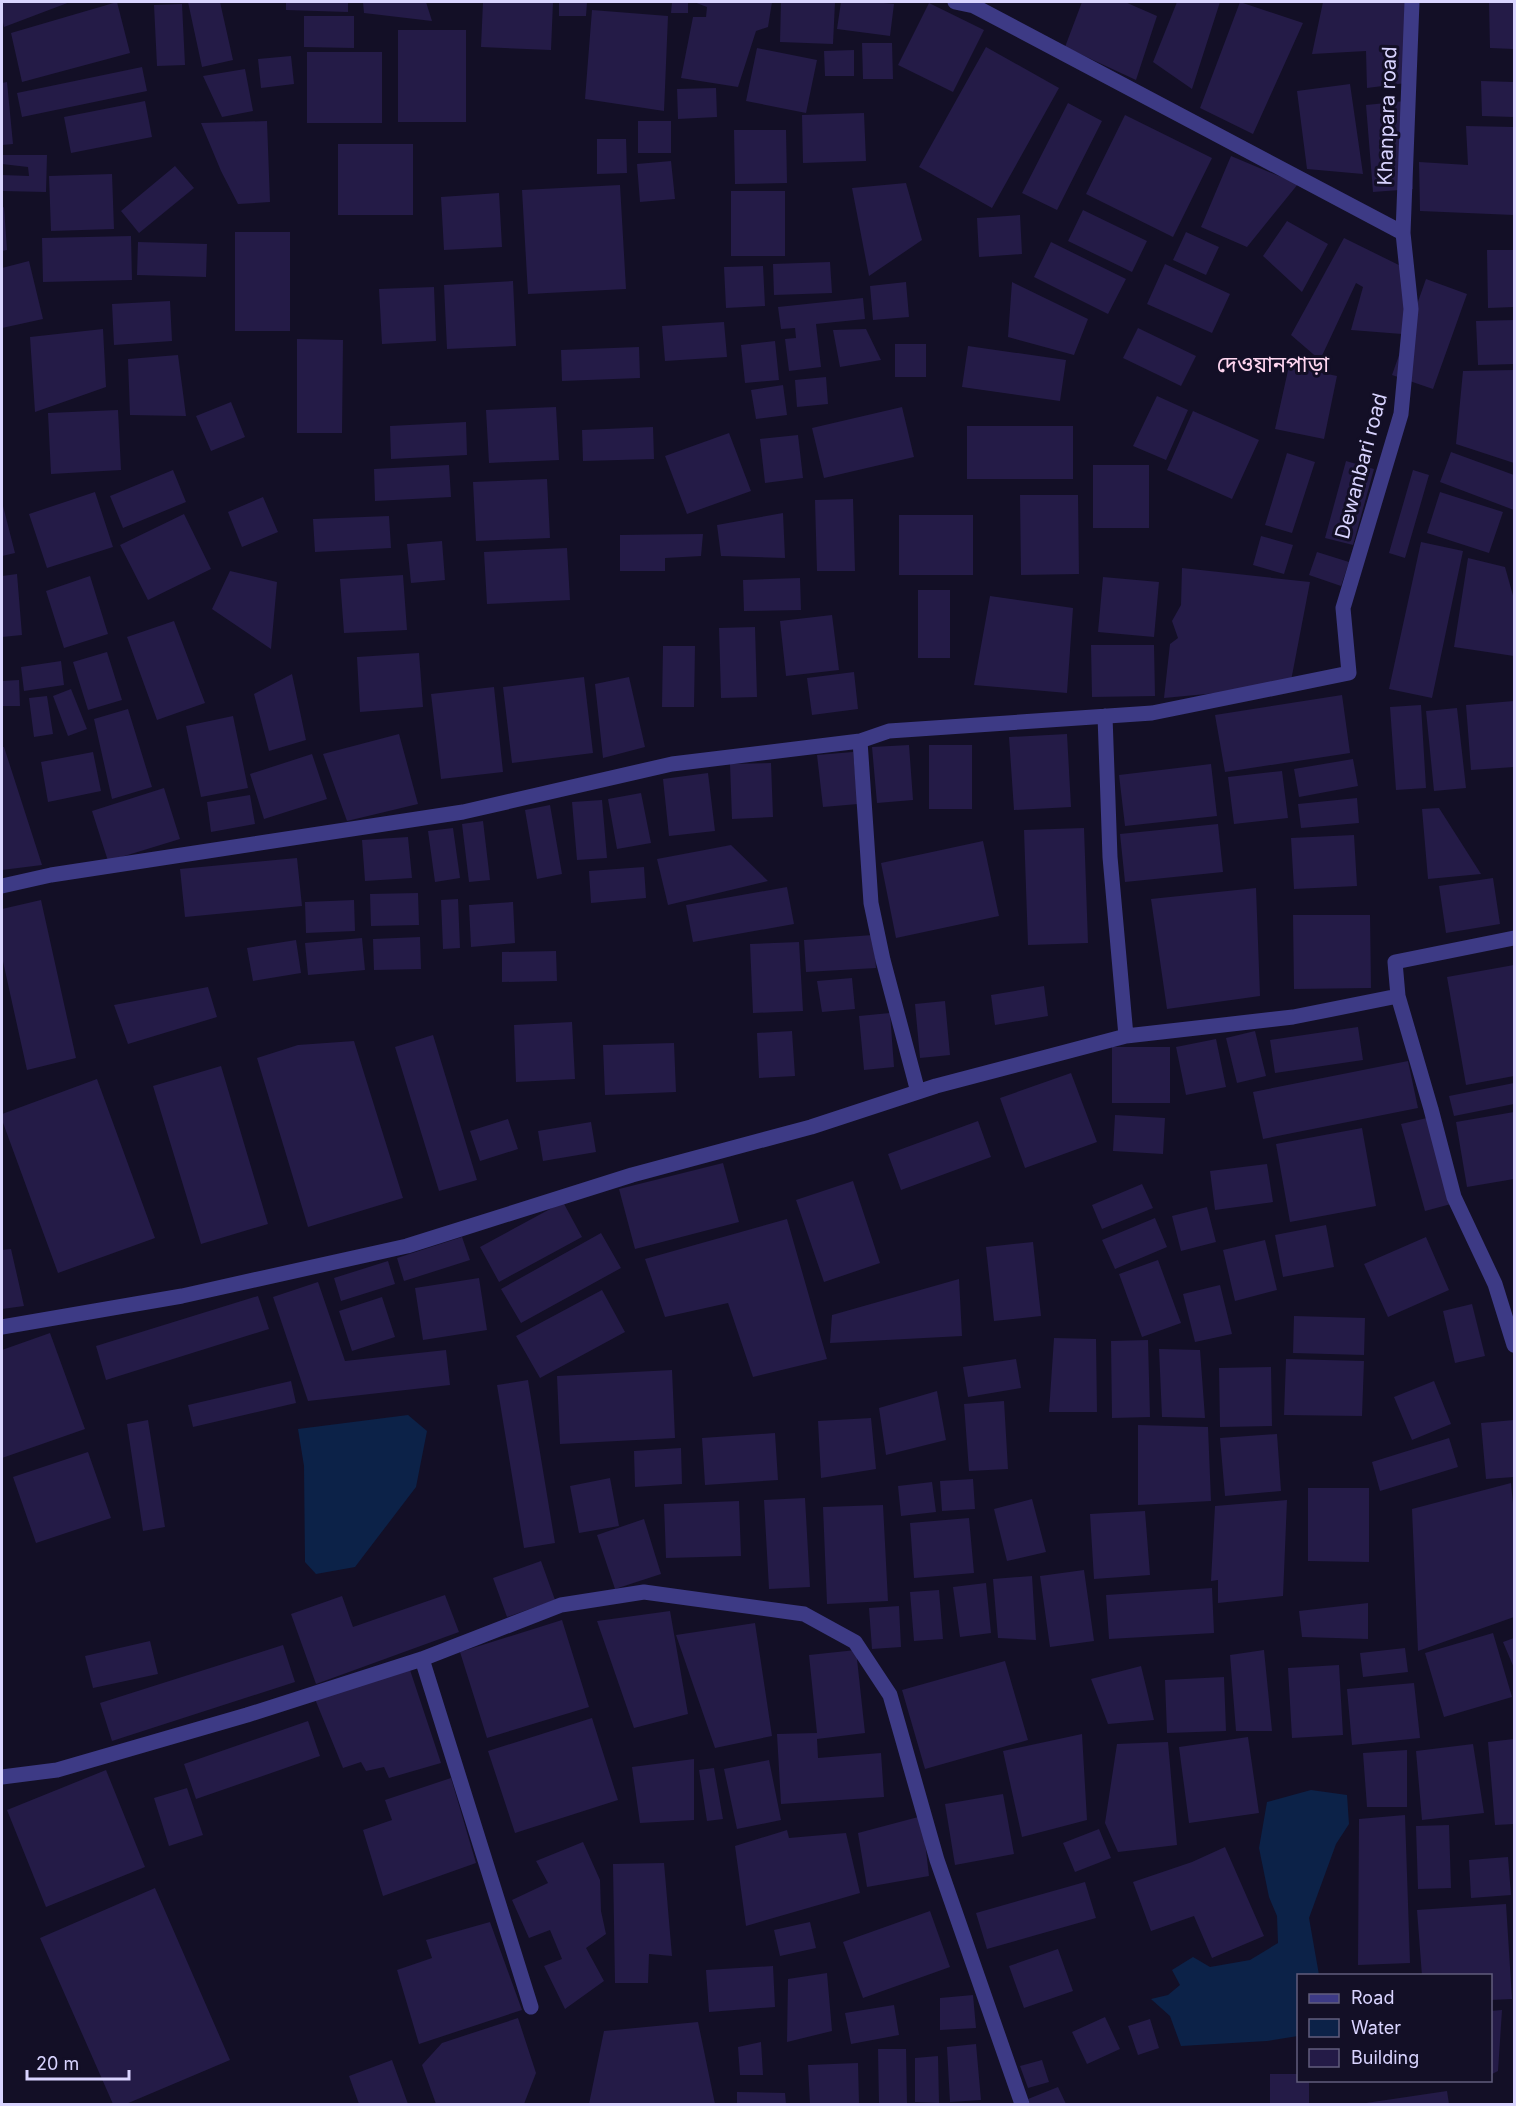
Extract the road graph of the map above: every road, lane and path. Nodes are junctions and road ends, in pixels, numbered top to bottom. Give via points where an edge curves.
1 (955, 2) edge
2 (1412, 2) edge
3 (1403, 233) junction
4 (1105, 716) junction
5 (860, 741) junction
6 (2, 886) edge
7 (1515, 938) edge
8 (1398, 996) junction
9 (1126, 1036) junction
10 (918, 1092) junction
11 (2, 1327) edge
12 (1515, 1345) edge
13 (422, 1659) junction
14 (2, 1777) edge
15 (531, 2007) dead end
16 (1022, 2104) edge

1 - 3 street via 974,6
2 - 3 street, Khanpara road
3 - 4 street, Dewanbari road via 1411,309 1401,414 1342,608 1349,673 1152,713
4 - 5 street via 889,731
4 - 9 street via 1110,857
5 - 6 street via 672,764 464,812 51,875
5 - 10 street via 871,903
7 - 8 street via 1395,963
8 - 9 street via 1293,1017
8 - 12 street via 1454,1197 1495,1284
9 - 10 street
10 - 11 street via 811,1127 632,1175 407,1246 182,1296
13 - 14 street via 57,1770
13 - 15 street
13 - 16 street via 561,1605 644,1592 804,1614 855,1642 890,1695 937,1860

